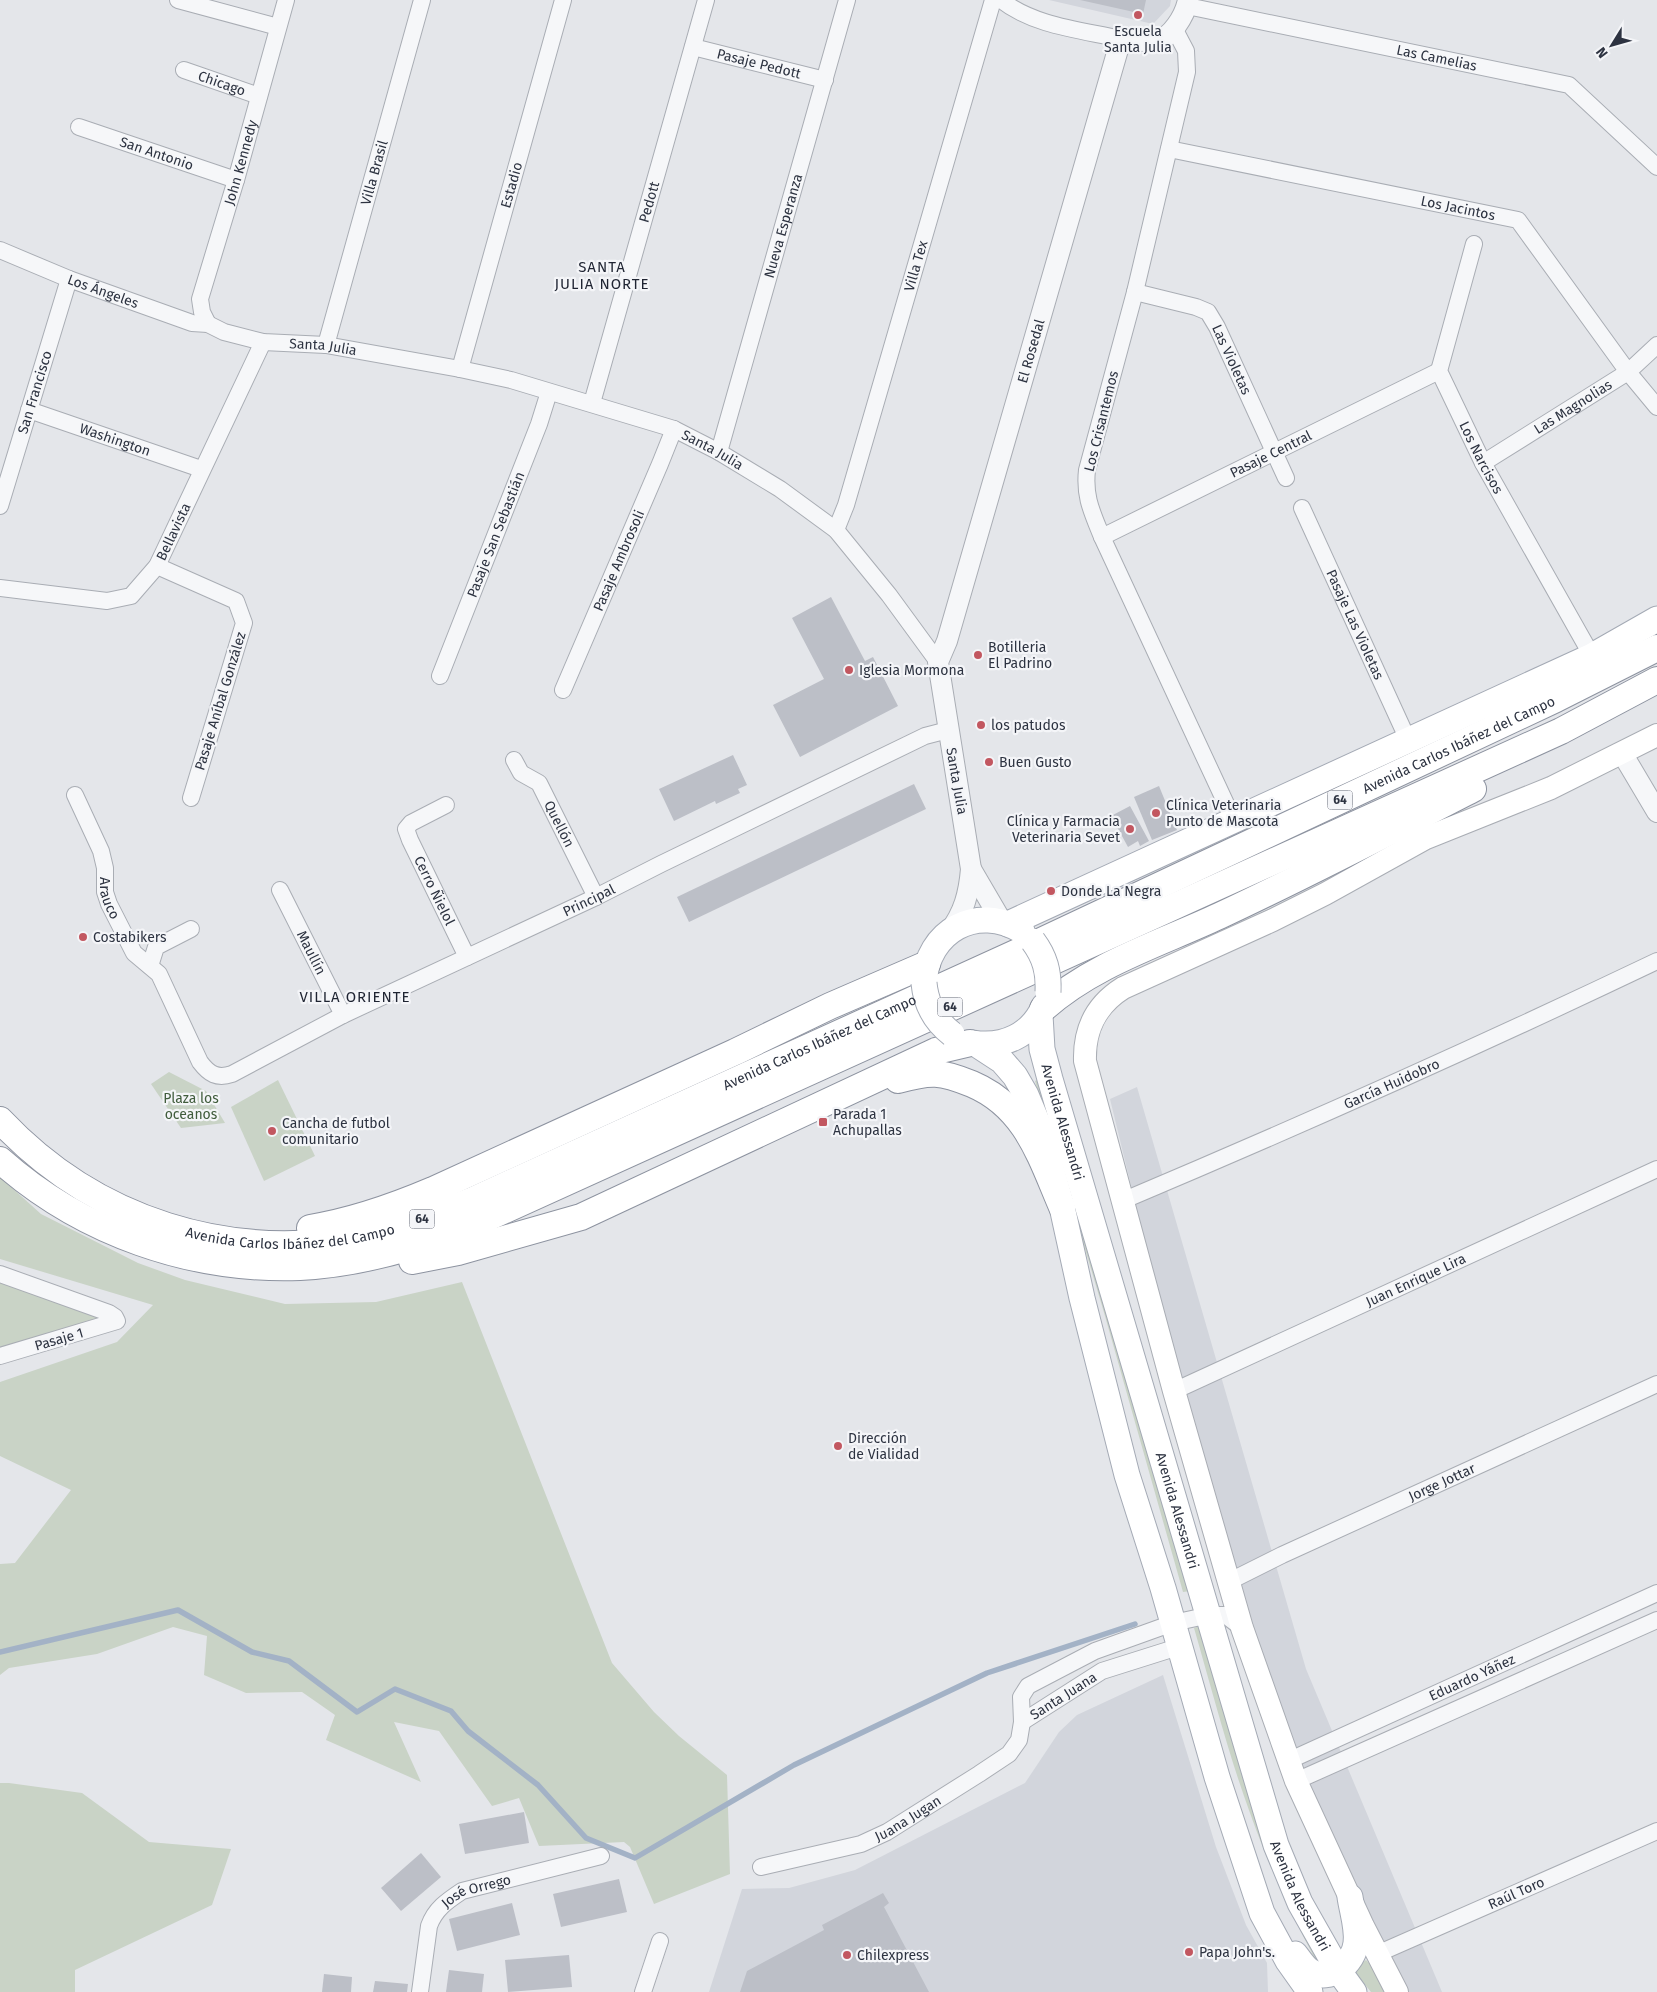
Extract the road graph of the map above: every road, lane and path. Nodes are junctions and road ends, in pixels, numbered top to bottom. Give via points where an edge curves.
1 (178, 0) edge
2 (286, 0) edge
3 (422, 0) edge
4 (563, 0) edge
5 (706, 0) edge
6 (848, 0) edge
7 (992, 0) edge
8 (1001, 0) edge
9 (1187, 3) edge
10 (278, 26) junction
11 (1175, 30) junction
12 (1122, 39) junction
13 (693, 47) junction
14 (184, 70) dead end
15 (825, 80) junction
16 (259, 96) junction
17 (79, 127) dead end
18 (1169, 149) junction
19 (1657, 167) edge
20 (236, 180) junction
21 (1474, 244) dead end
22 (0, 250) edge
23 (69, 279) junction
24 (1135, 292) junction
25 (208, 324) junction
26 (263, 342) junction
27 (326, 345) junction
28 (1657, 345) edge
29 (460, 369) junction
30 (1439, 371) junction
31 (1628, 372) junction
32 (549, 392) junction
33 (592, 404) junction
34 (1657, 407) edge
35 (29, 410) junction
36 (674, 429) junction
37 (719, 452) junction
38 (1274, 452) junction
39 (1484, 463) junction
40 (201, 469) junction
41 (1286, 478) dead end
42 (0, 506) edge
43 (1302, 508) dead end
44 (836, 530) junction
45 (1102, 537) junction
46 (157, 566) junction
47 (0, 588) edge
48 (1657, 618) edge
49 (1657, 648) edge
50 (1592, 656) junction
51 (938, 662) junction
52 (440, 676) dead end
53 (1657, 680) edge
54 (563, 690) dead end
55 (1657, 690) edge
56 (1599, 711) junction
57 (948, 730) junction
58 (1561, 731) junction
59 (1657, 735) edge
60 (1408, 740) junction
61 (1622, 753) junction
62 (514, 760) dead end
63 (75, 795) dead end
64 (191, 798) dead end
65 (446, 805) dead end
66 (1657, 812) edge
67 (1234, 821) junction
68 (971, 869) junction
69 (280, 890) dead end
70 (596, 898) junction
71 (1005, 923) junction
72 (191, 929) dead end
73 (949, 932) junction
74 (467, 957) junction
75 (1657, 961) edge
76 (150, 966) junction
77 (925, 974) junction
78 (1044, 1005) junction
79 (342, 1015) junction
80 (966, 1040) junction
81 (232, 1074) joint
82 (844, 1095) junction
83 (0, 1120) edge
84 (0, 1160) edge
85 (1657, 1169) edge
86 (1122, 1201) junction
87 (1062, 1207) junction
88 (233, 1241) junction
89 (331, 1264) junction
90 (0, 1274) edge
91 (0, 1356) edge
92 (1657, 1384) edge
93 (1174, 1391) junction
94 (1228, 1582) junction
95 (1657, 1593) edge
96 (1210, 1615) junction
97 (1657, 1620) edge
98 (1242, 1628) junction
99 (1176, 1635) junction
100 (1022, 1722) junction
101 (1288, 1761) junction
102 (1296, 1781) junction
103 (1657, 1831) edge
104 (601, 1856) dead end
105 (762, 1866) dead end
106 (1350, 1897) junction
107 (1262, 1913) junction
108 (660, 1941) dead end
109 (1377, 1954) junction
110 (1338, 1970) junction
111 (420, 1992) edge
112 (643, 1992) edge
113 (1310, 1992) edge
114 (1354, 1992) edge
115 (1397, 1992) edge

1 - 10 street
2 - 10 street, John Kennedy
3 - 27 street, Villa Brasil
4 - 29 street, Estadio
5 - 13 street, Pedott
6 - 15 street, Nueva Esperanza
7 - 44 street, Villa Tex via 846,505
8 - 12 street via 1014,10 1042,21
9 - 11 street
9 - 19 street, Las Camelias via 1569,85
10 - 16 street, John Kennedy
11 - 12 street via 1156,41
11 - 18 street, Los Crisantemos via 1186,51 1187,72
12 - 51 street, El Rosedal via 947,641
13 - 15 street, Pasaje Pedott
13 - 33 street, Pedott
14 - 16 street, Chicago
15 - 37 street, Nueva Esperanza
16 - 20 street, John Kennedy
17 - 20 street, San Antonio
18 - 24 street, Los Crisantemos
18 - 31 street, Los Jacintos via 1518,220
20 - 25 street, John Kennedy via 200,299
21 - 30 street
22 - 23 street, Los Ángeles
23 - 25 street, Los Ángeles via 192,323
23 - 35 street, San Francisco
24 - 38 street, Las Violetas via 1208,312
24 - 45 street, Los Crisantemos via 1087,470 1088,505
25 - 26 street, Santa Julia via 224,332
26 - 27 street, Santa Julia
26 - 40 street, Bellavista
27 - 29 street, Santa Julia
28 - 31 street, Las Magnolias
29 - 32 street, Santa Julia
30 - 38 street, Pasaje Central
30 - 39 street, Los Narcisos
31 - 34 street, Los Jacintos
31 - 39 street, Las Magnolias
32 - 33 street, Santa Julia
32 - 52 street, Pasaje San Sebastián
33 - 36 street, Santa Julia
35 - 40 street, Washington
35 - 42 street, San Francisco
36 - 37 street, Santa Julia
36 - 54 street, Pasaje Ambrosoli
37 - 44 street, Santa Julia via 780,489
38 - 41 street, Las Violetas
38 - 45 street, Pasaje Central
39 - 50 street, Los Narcisos
40 - 46 street, Bellavista
43 - 60 street, Pasaje Las Violetas
44 - 51 street, Santa Julia via 890,595
45 - 67 street, Los Crisantemos
46 - 47 street, Bellavista via 131,596 107,601
46 - 64 street, Pasaje Aníbal González via 236,601 244,623
48 - 50 main road, Avenida Carlos Ibáñez del Campo
49 - 88 highway, Avenida Carlos Ibáñez del Campo / 64 via 1556,699 1022,950 473,1200 366,1236 297,1244
50 - 60 main road, Avenida Carlos Ibáñez del Campo
51 - 57 street, Santa Julia
53 - 56 highway, Avenida Carlos Ibáñez del Campo / 64
55 - 56 highway
56 - 58 highway, Avenida Carlos Ibáñez del Campo / 64
57 - 68 street, Santa Julia
57 - 70 street, Principal via 925,736
58 - 78 highway via 1482,785 1275,889 1100,969
58 - 89 highway, Avenida Carlos Ibáñez del Campo / 64 via 472,1225 418,1245
59 - 61 main road
60 - 67 main road, Avenida Carlos Ibáñez del Campo
61 - 66 street
61 - 86 main road via 1527,799 1426,838 1326,894 1128,986 1102,1004 1089,1026 1085,1061
62 - 70 street, Quellón via 521,773 539,783
63 - 76 street, Arauco via 101,851 109,904 134,953
65 - 74 street, Cerro Ñielol via 411,823 406,829
67 - 71 main road, Avenida Carlos Ibáñez del Campo
68 - 71 street, Santa Julia
68 - 73 street, Santa Julia via 967,899
69 - 79 street, Maullín
70 - 74 street, Principal
71 - 73 main road via 978,920
71 - 78 main road, bridge via 1022,931 1041,952 1049,978
72 - 76 street via 156,947
73 - 77 main road via 932,950
74 - 79 street, Principal
75 - 86 street, García Huidobro via 1285,1132
76 - 81 street, Arauco via 166,985 203,1066 214,1076
77 - 80 main road, bridge via 932,1012 941,1024
77 - 88 highway via 830,1006 398,1205 324,1226
78 - 80 main road via 1028,1029 1012,1039 995,1044
78 - 96 main road, Avenida Alessandri via 1042,1049 1050,1079
79 - 81 street, Principal
80 - 82 highway
80 - 87 main road, Avenida Alessandri via 1002,1061 1015,1076 1039,1126
82 - 87 highway via 923,1073 955,1077 978,1087 1008,1107 1027,1130
82 - 89 highway via 580,1217 432,1258
83 - 88 highway, Avenida Carlos Ibáñez del Campo / 64 via 52,1168 98,1197 174,1229
84 - 89 highway, Avenida Carlos Ibáñez del Campo / 64 via 41,1194 67,1210 144,1244 196,1258 250,1265 301,1267
85 - 93 street, Juan Enrique Lira
86 - 93 main road, Avenida Alessandri
87 - 99 main road, Avenida Alessandri via 1127,1475
90 - 91 street, Pasaje 1 via 109,1313 117,1322
92 - 94 street, Jorge Jottar via 1291,1550
93 - 94 main road, Avenida Alessandri
94 - 98 main road, Avenida Alessandri
95 - 101 street, Eduardo Yáñez
96 - 98 street via 1225,1615
96 - 99 street
96 - 110 main road, Avenida Alessandri via 1276,1845 1300,1903
97 - 102 street, Eduardo Yáñez
98 - 101 main road, Avenida Alessandri
99 - 100 street, Santa Juana via 1102,1671
99 - 100 street, Santa Juana via 1095,1651 1028,1686 1021,1697
99 - 107 main road, Avenida Alessandri
100 - 105 street, Juana Jugan via 1019,1740 1009,1754 887,1832 861,1844
101 - 102 main road, Avenida Alessandri
102 - 106 main road, Avenida Alessandri
103 - 109 street, Raúl Toro
104 - 111 street, José Orrego via 462,1890 448,1900 432,1916
106 - 109 main road, Avenida Alessandri
106 - 110 main road via 1356,1941 1351,1958
107 - 110 main road via 1311,1972 1323,1975
107 - 113 main road, Avenida Alessandri via 1288,1961
108 - 112 street
109 - 115 main road, Avenida Alessandri
110 - 114 main road, Avenida Alessandri

